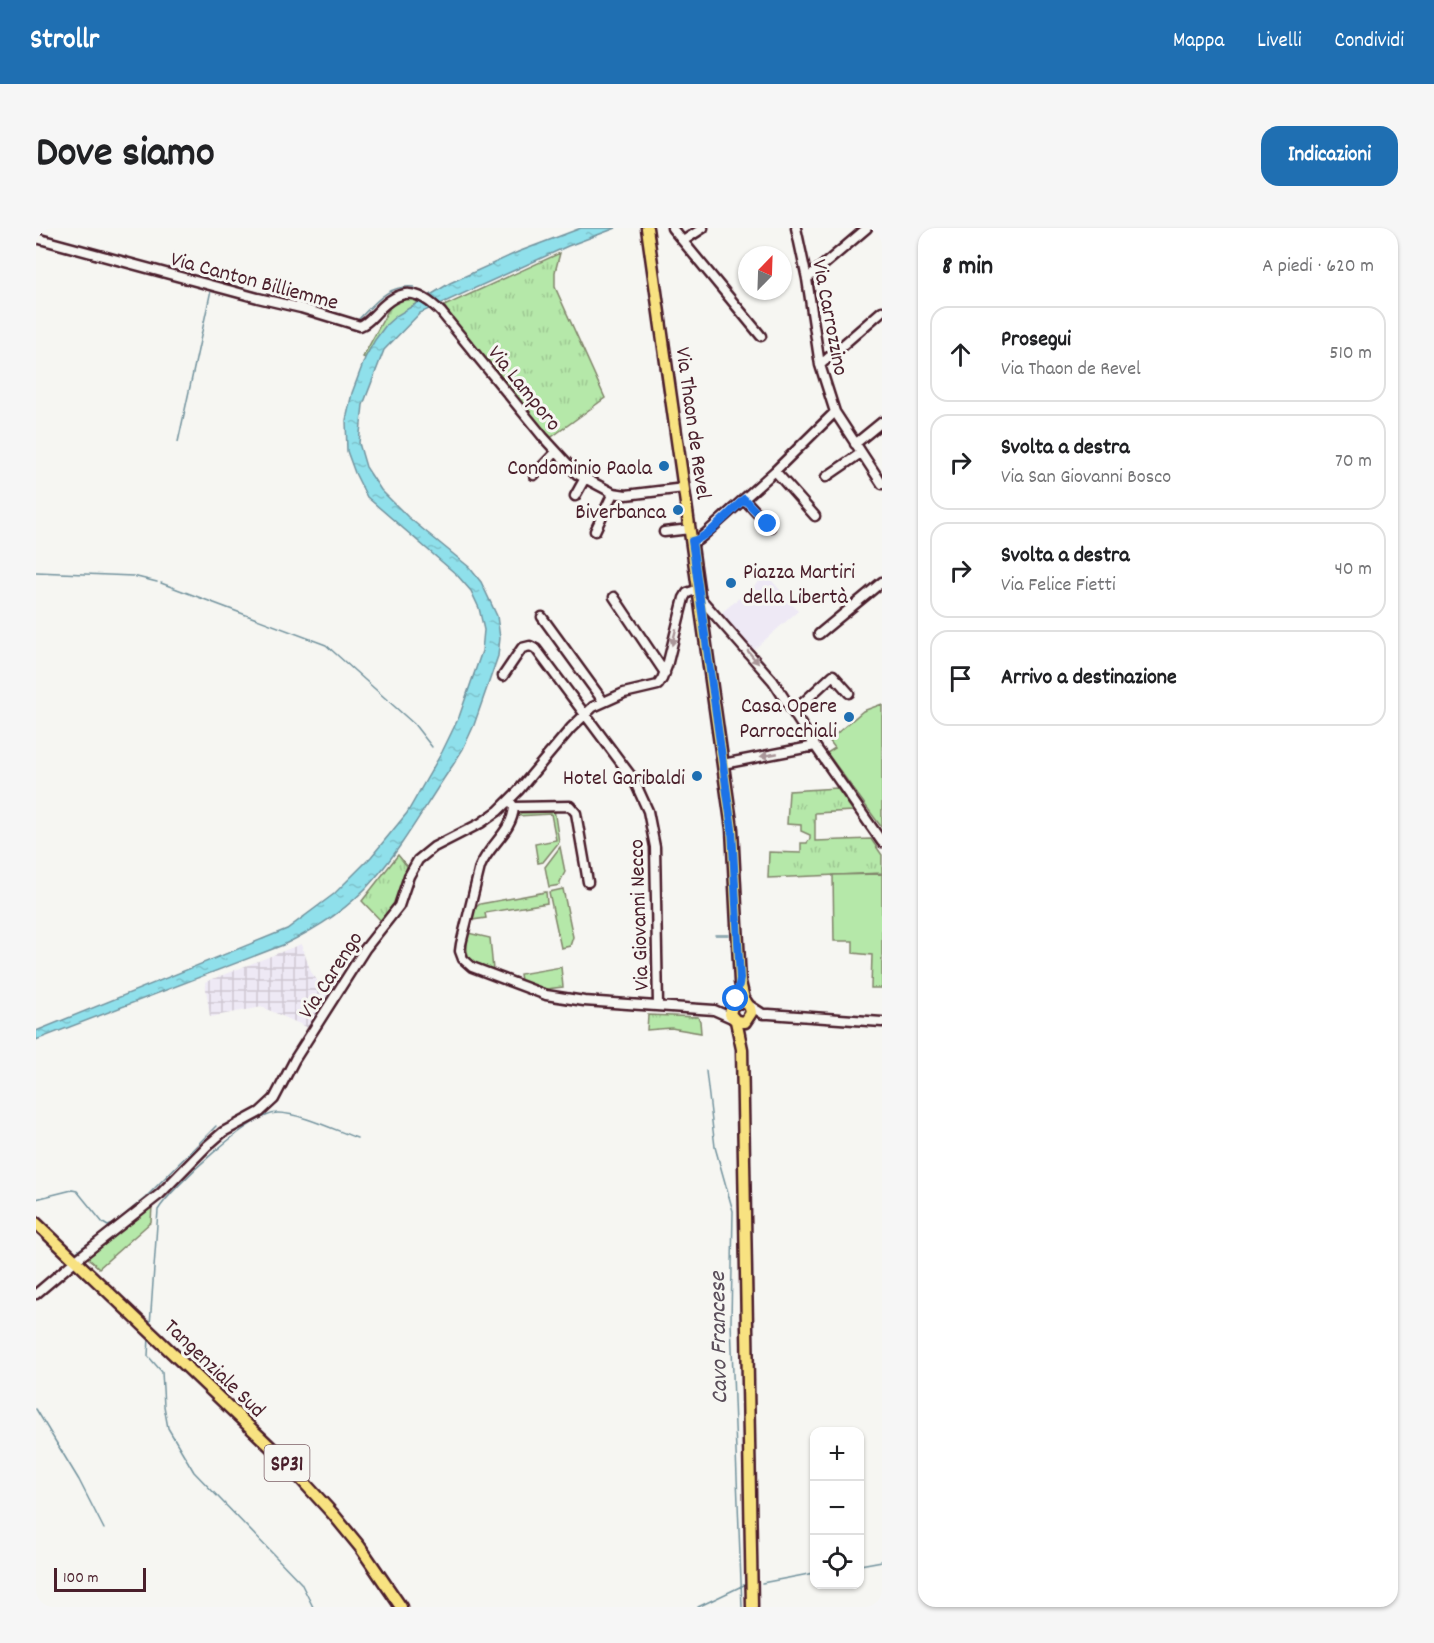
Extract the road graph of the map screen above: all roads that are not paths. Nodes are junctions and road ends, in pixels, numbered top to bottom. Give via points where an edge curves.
1 (647, 228) edge
2 (672, 228) edge
3 (703, 228) edge
4 (796, 228) edge
5 (867, 228) edge
6 (36, 238) edge
7 (683, 241) junction
8 (807, 279) junction
9 (882, 311) edge
10 (360, 326) joint
11 (761, 336) dead end
12 (820, 365) junction
13 (835, 412) junction
14 (882, 422) edge
15 (855, 444) junction
16 (556, 452) junction
17 (861, 453) junction
18 (775, 471) junction
19 (534, 475) dead end
20 (826, 477) dead end
21 (585, 478) junction
22 (882, 484) edge
23 (684, 488) junction
24 (613, 493) junction
25 (575, 496) dead end
26 (744, 499) junction
27 (815, 516) dead end
28 (770, 527) dead end
29 (690, 529) junction
30 (596, 531) dead end
31 (664, 532) dead end
32 (692, 541) junction
33 (882, 582) edge
34 (700, 594) junction
35 (614, 597) dead end
36 (542, 616) dead end
37 (819, 634) dead end
38 (665, 673) junction
39 (503, 676) dead end
40 (849, 693) dead end
41 (603, 701) junction
42 (793, 712) junction
43 (585, 714) junction
44 (815, 747) junction
45 (723, 764) junction
46 (512, 803) junction
47 (882, 842) edge
48 (588, 882) dead end
49 (658, 1005) junction
50 (740, 1012) junction
51 (882, 1022) edge
52 (36, 1223) edge
53 (76, 1260) junction
54 (36, 1294) edge
55 (400, 1607) edge
56 (753, 1607) edge

1 - 23 main road, Via Thaon de Revel
2 - 7 street
3 - 7 street
4 - 8 street, Via Carrozzino
5 - 8 street
6 - 10 street, Via Canton Billiemme
7 - 11 street
8 - 12 street, Via Carrozzino
9 - 12 street
10 - 16 street, Via Lamporo via 399,294 423,297 441,312
12 - 13 street, Via Carrozzino
13 - 15 street, Via Carrozzino
13 - 18 street
14 - 15 street
15 - 17 street, Via Carrozzino
16 - 19 street
16 - 21 street, Via Lamporo
17 - 20 street
17 - 22 street, Via Carrozzino
18 - 26 street
18 - 27 street
21 - 24 street, Via Lamporo
21 - 25 street
23 - 24 street, Via Lamporo via 638,495
23 - 29 main road, Via Thaon de Revel
24 - 30 street
26 - 28 street
26 - 32 street
29 - 31 street
29 - 32 main road, Via Thaon de Revel
32 - 34 main road, Via Thaon de Revel
33 - 37 street
34 -> 38 street via 687,593 684,598
34 -> 42 street via 773,681
34 - 45 main road, Via Thaon de Revel
35 - 38 street
36 - 41 street
38 - 41 street, Via Carengo via 658,685
39 - 43 street, Via Giovanni Necco via 522,648 530,646
40 - 42 street via 833,675
41 - 43 street, Via Carengo
42 - 44 street
43 - 46 street, Via Carengo
43 - 49 street, Via Giovanni Necco via 634,780 648,811 655,847
44 -> 45 street
44 - 47 street
45 - 50 main road, Via Thaon de Revel via 732,829
46 - 48 street via 570,806 576,813
46 - 49 street via 511,821 480,867 461,944 463,959 471,968 546,995
46 - 53 street, Via Carengo via 418,860 399,906 365,949 268,1106 223,1132 146,1206
49 - 50 street
50 - 51 street
50 - 56 main road, Via Thaon de Revel
52 - 53 main road, Tangenziale Sud / SP31
53 - 54 street, Via Carengo
53 - 55 main road, Tangenziale Sud / SP31 via 278,1454 360,1547

